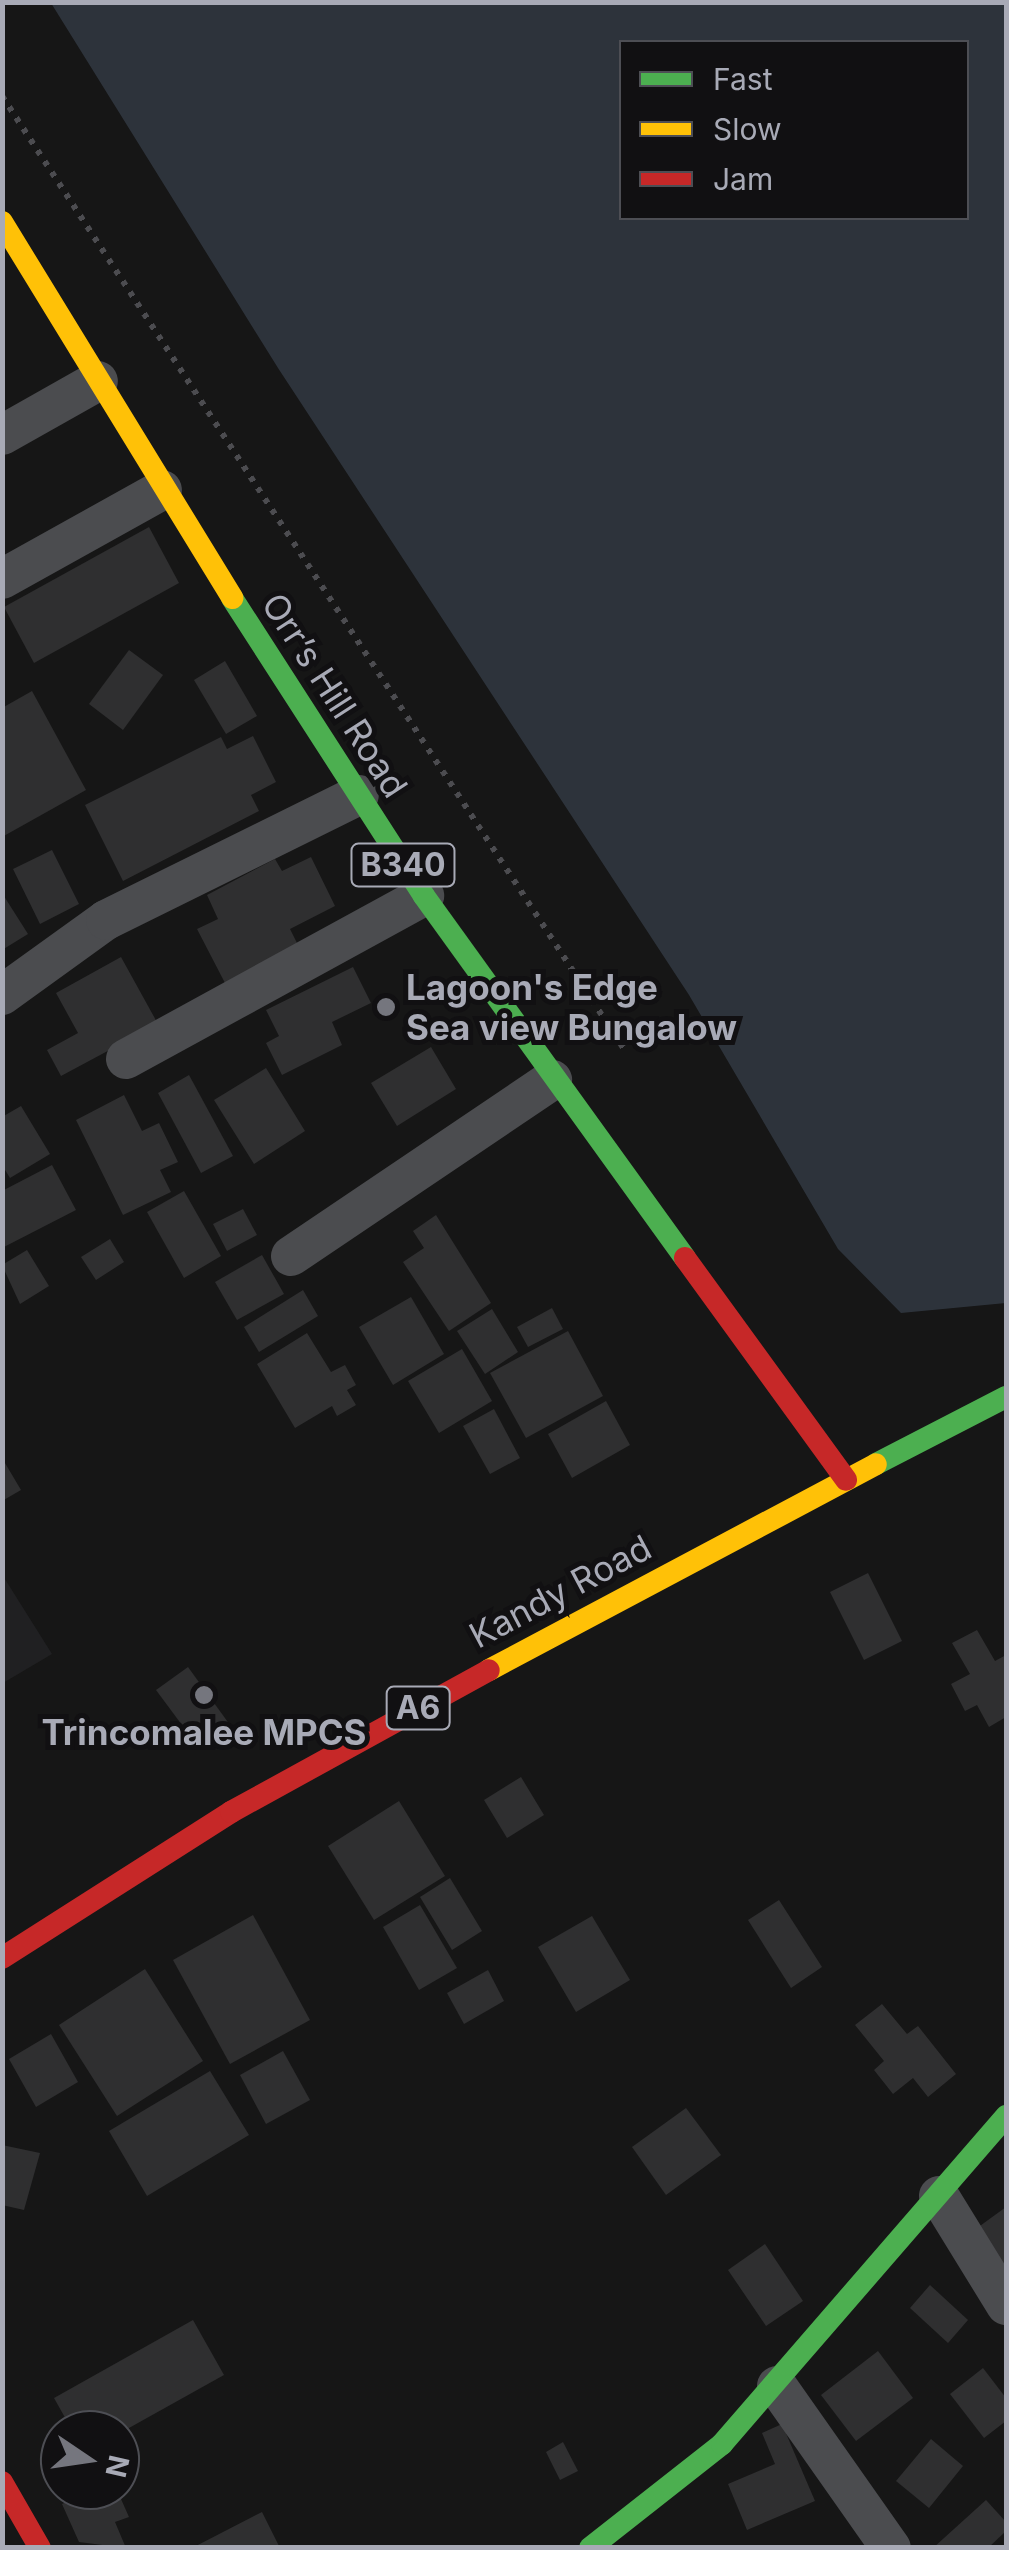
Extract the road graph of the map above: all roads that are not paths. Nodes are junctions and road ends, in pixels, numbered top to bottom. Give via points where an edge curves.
1 (2, 222) edge
2 (98, 381) junction
3 (2, 435) edge
4 (162, 490) junction
5 (2, 579) edge
6 (359, 796) junction
7 (424, 896) junction
8 (2, 995) edge
9 (126, 1059) dead end
10 (552, 1080) junction
11 (291, 1256) dead end
12 (1006, 1397) edge
13 (846, 1480) junction
14 (2, 1958) edge
15 (1006, 2116) edge
16 (939, 2196) junction
17 (1006, 2305) edge
18 (777, 2386) junction
19 (2, 2482) edge
20 (40, 2548) edge
21 (590, 2548) edge
22 (891, 2548) edge

1 - 2 main road, Orr’s Hill Road / B340
2 - 3 street
2 - 4 main road, Orr’s Hill Road / B340
4 - 5 street
4 - 6 main road, Orr’s Hill Road / B340
6 - 7 main road, Orr’s Hill Road / B340
6 - 8 street via 106,920
7 - 9 street
7 - 10 main road, Orr’s Hill Road / B340
10 - 11 street
10 - 13 main road, Orr’s Hill Road / B340
12 - 13 main road, Kandy Road / A6
13 - 14 main road, Kandy Road / A6 via 232,1812
15 - 16 main road
16 - 17 street
16 - 18 main road
18 - 21 main road via 722,2444
18 - 22 street
19 - 20 main road

